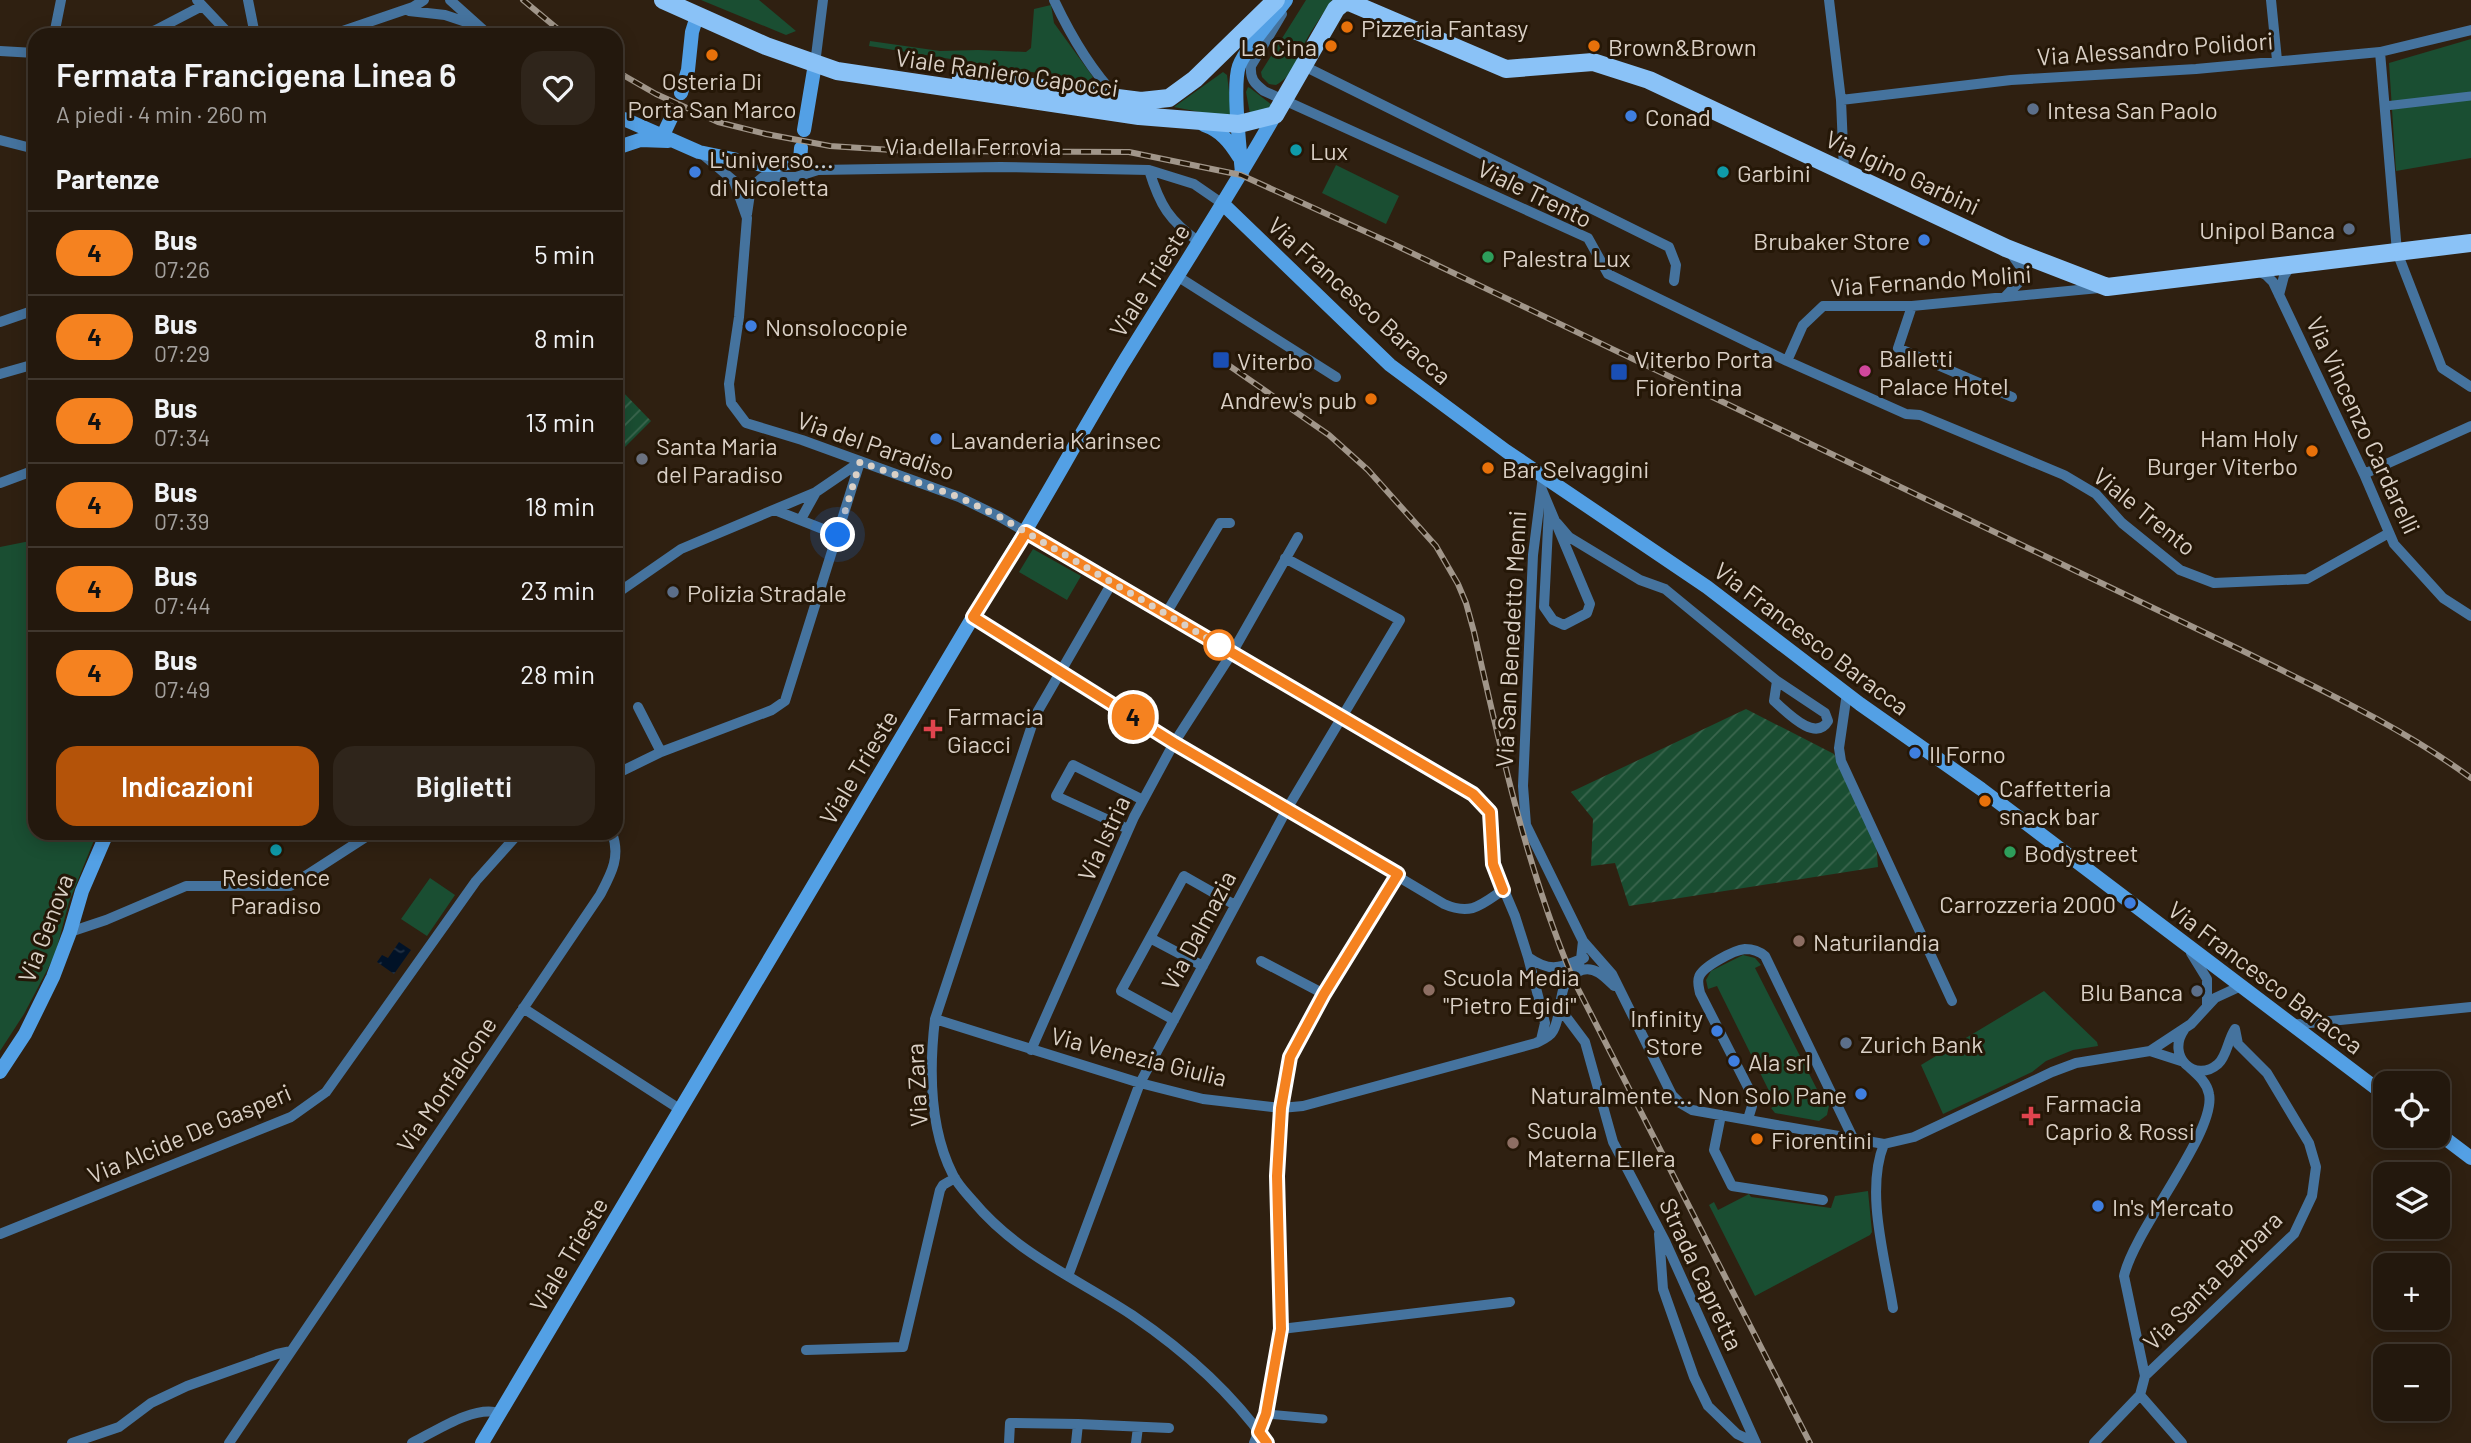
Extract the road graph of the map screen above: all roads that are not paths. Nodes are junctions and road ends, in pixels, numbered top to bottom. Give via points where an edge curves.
1 (61, 0) edge
2 (248, 0) edge
3 (424, 0) edge
4 (663, 0) edge
5 (823, 0) edge
6 (1055, 0) edge
7 (1276, 0) edge
8 (1288, 0) edge
9 (1829, 0) edge
10 (2271, 0) edge
11 (452, 1) edge
12 (199, 3) edge
13 (1343, 3) edge
14 (398, 11) junction
15 (697, 16) junction
16 (478, 26) junction
17 (55, 28) edge
18 (159, 28) edge
19 (223, 28) edge
20 (254, 28) edge
21 (351, 28) edge
22 (480, 28) edge
23 (2471, 30) edge
24 (0, 51) edge
25 (2380, 52) junction
26 (28, 53) edge
27 (2277, 60) junction
28 (815, 64) junction
29 (1299, 73) junction
30 (1264, 91) junction
31 (681, 93) dead end
32 (2471, 96) edge
33 (1118, 99) junction
34 (1841, 100) junction
35 (2385, 106) junction
36 (1279, 108) junction
37 (673, 114) dead end
38 (623, 120) edge
39 (1193, 121) junction
40 (1239, 124) junction
41 (804, 130) dead end
42 (663, 135) junction
43 (0, 140) edge
44 (680, 142) junction
45 (28, 146) edge
46 (623, 146) edge
47 (699, 152) junction
48 (800, 154) joint
49 (1239, 157) junction
50 (818, 170) junction
51 (1149, 170) junction
52 (1844, 171) junction
53 (1242, 173) junction
54 (1223, 205) junction
55 (747, 218) junction
56 (1199, 242) junction
57 (2471, 243) edge
58 (2006, 248) junction
59 (2398, 252) junction
60 (2290, 267) junction
61 (2256, 270) junction
62 (1177, 276) junction
63 (1674, 281) dead end
64 (2107, 287) junction
65 (2279, 295) junction
66 (2005, 297) junction
67 (1912, 306) junction
68 (28, 312) edge
69 (0, 322) edge
70 (1787, 361) junction
71 (28, 366) edge
72 (0, 374) edge
73 (1336, 377) dead end
74 (2471, 387) edge
75 (2012, 397) dead end
76 (2471, 426) edge
77 (860, 462) junction
78 (28, 473) edge
79 (2364, 474) junction
80 (1542, 481) junction
81 (0, 483) edge
82 (816, 492) junction
83 (1549, 508) junction
84 (775, 510) junction
85 (801, 519) junction
86 (1230, 523) dead end
87 (1558, 523) junction
88 (1026, 532) junction
89 (2389, 533) junction
90 (838, 535) junction
91 (1298, 537) dead end
92 (1285, 558) junction
93 (1113, 581) junction
94 (623, 589) edge
95 (1167, 612) junction
96 (2471, 616) edge
97 (973, 617) junction
98 (1231, 653) junction
99 (1061, 670) junction
100 (1777, 681) junction
101 (1847, 693) junction
102 (638, 707) dead end
103 (1343, 717) junction
104 (1174, 743) junction
105 (661, 752) junction
106 (623, 771) edge
107 (1143, 800) junction
108 (1287, 809) junction
109 (1128, 829) junction
110 (104, 840) edge
111 (361, 840) edge
112 (513, 840) edge
113 (615, 840) edge
114 (1398, 874) junction
115 (1503, 890) junction
116 (1235, 905) junction
117 (70, 932) junction
118 (1150, 938) junction
119 (1583, 941) junction
120 (2183, 942) junction
121 (1528, 957) junction
122 (1581, 959) junction
123 (1261, 961) dead end
124 (1203, 966) junction
125 (1598, 967) junction
126 (1575, 973) junction
127 (2241, 986) junction
128 (1324, 994) junction
129 (1952, 1001) dead end
130 (2207, 1005) junction
131 (2471, 1007) edge
132 (523, 1008) junction
133 (1561, 1010) junction
134 (935, 1018) junction
135 (1174, 1020) junction
136 (2290, 1025) junction
137 (2186, 1028) junction
138 (1541, 1040) junction
139 (1031, 1050) junction
140 (2150, 1051) junction
141 (2186, 1065) junction
142 (0, 1072) edge
143 (1140, 1083) junction
144 (2373, 1086) edge
145 (1281, 1108) junction
146 (681, 1110) junction
147 (1721, 1115) junction
148 (1748, 1119) junction
149 (1853, 1138) junction
150 (2450, 1142) edge
151 (1884, 1144) junction
152 (2471, 1157) edge
153 (954, 1178) junction
154 (1824, 1200) dead end
155 (1659, 1229) junction
156 (0, 1234) edge
157 (1068, 1276) junction
158 (1510, 1302) dead end
159 (1893, 1308) dead end
160 (1281, 1329) junction
161 (806, 1350) dead end
162 (291, 1351) junction
163 (2145, 1376) junction
164 (2140, 1395) junction
165 (499, 1413) junction
166 (1266, 1414) junction
167 (1323, 1419) dead end
168 (1078, 1424) junction
169 (1138, 1427) junction
170 (1169, 1428) dead end
171 (1259, 1432) junction
172 (72, 1443) edge
173 (229, 1443) edge
174 (412, 1443) edge
175 (482, 1443) edge
176 (1009, 1443) edge
177 (1076, 1443) edge
178 (1136, 1443) edge
179 (1254, 1443) edge
180 (1267, 1443) edge
181 (1756, 1443) edge
182 (2094, 1443) edge
183 (2182, 1443) edge

1 - 17 street
2 - 20 street
3 - 14 street
4 - 15 main road, Viale Raniero Capocci
5 - 28 street
6 - 33 street via 1063,21
7 - 33 main road, Viale Raniero Capocci via 1195,79 1170,97 1148,102
8 - 30 street via 1251,66 1250,75
8 - 40 main road via 1239,65
9 - 34 street
10 - 27 street
11 - 16 street
12 - 18 street
12 - 19 street
13 - 29 main road
13 - 52 main road, Via Igino Garbini via 1506,69 1593,62 1649,80
14 - 16 street via 445,15
14 - 21 street
15 - 28 main road, Viale Raniero Capocci
15 - 31 main road
16 - 22 street
23 - 25 street, Via Alessandro Polidori
24 - 26 street
25 - 27 street, Via Alessandro Polidori
25 - 35 street
27 - 34 street, Via Alessandro Polidori via 2011,80
28 - 33 main road, Viale Raniero Capocci via 837,61
28 - 39 main road, Viale Raniero Capocci via 981,93
28 - 41 main road
29 - 30 street via 1276,91
29 - 36 main road
29 - 63 street, Viale Trento via 1669,247 1676,265
30 - 36 street, Viale Trento
32 - 35 street
34 - 52 street
35 - 59 street
36 - 40 main road, Viale Raniero Capocci
36 - 53 main road, Viale Trieste
36 - 70 street, Viale Trento via 1588,238 1608,274 1656,302
37 - 42 main road
38 - 42 main road, Via della Ferrovia
39 - 40 main road, Viale Raniero Capocci
39 - 49 main road via 1218,130
40 - 49 main road
42 - 44 main road, Via della Ferrovia
43 - 45 street
44 - 46 main road via 640,140
44 - 47 main road, Via della Ferrovia
47 - 48 main road, Via della Ferrovia via 762,165 779,165
47 - 55 street via 734,181
48 - 50 street, Via della Ferrovia
49 - 53 main road
50 - 51 street, Via della Ferrovia
50 - 55 street via 796,177 763,177 751,187
51 - 54 street, Via della Ferrovia via 1194,184
51 - 56 street via 1166,214
52 - 58 main road, Via Igino Garbini
53 - 54 main road, Viale Trieste
54 - 56 main road, Viale Trieste
54 - 80 main road, Via Francesco Baracca via 1391,365
55 - 77 street, Via del Paradiso via 729,384 731,403 746,423
56 - 62 main road, Viale Trieste
57 - 59 main road, Via Igino Garbini
58 - 64 main road, Via Igino Garbini
58 - 66 street via 2024,272
59 - 60 main road, Via Igino Garbini
59 - 74 street via 2442,368
60 - 61 main road, Via Igino Garbini
60 - 65 street, Via Vincenzo Cardarelli
61 - 64 main road, Via Igino Garbini
61 - 65 street via 2273,282
62 - 73 street
62 - 88 main road, Viale Trieste
64 - 66 street, Via Fernando Molini
65 - 79 street, Via Vincenzo Cardarelli
66 - 67 street, Via Fernando Molini
67 - 70 street, Via Fernando Molini via 1823,306 1803,325
67 - 75 street via 1898,348
68 - 69 street
70 - 89 street, Viale Trento via 1906,414 1920,415 2064,475 2096,494 2122,523 2180,570 2214,583 2307,579
71 - 72 street
76 - 79 street
77 - 82 street
77 - 88 street, Via del Paradiso via 959,497
77 - 90 street
78 - 81 street
79 - 89 street, Via Vincenzo Cardarelli
80 - 83 street
80 - 101 main road, Via Francesco Baracca via 1707,587
80 - 119 street, Via San Benedetto Menni via 1534,555 1524,813 1535,846
82 - 84 street
82 - 85 street
83 - 87 street
83 - 87 street via 1544,607 1553,620 1564,625 1587,613 1590,604
84 - 85 street
84 - 94 street via 681,549
85 - 90 street
86 - 95 street via 1220,523
87 - 100 street via 1569,537 1640,580 1665,589
88 - 93 street, Via del Paradiso
88 - 97 main road, Viale Trieste
89 - 96 street, Via Vincenzo Cardarelli via 2443,598
90 - 105 street via 785,701
91 - 92 street, Via Istria
92 - 98 street, Via Istria
92 - 103 street, Via Dalmazia via 1400,620
93 - 95 street, Via del Paradiso
93 - 99 street, Via Zara
95 - 98 street, Via del Paradiso
97 - 99 street
97 - 146 main road, Viale Trieste
98 - 103 street, Via del Paradiso
98 - 104 street, Via Istria
99 - 104 street
99 - 134 street, Via Zara via 1035,716
100 - 100 street via 1774,701 1809,728 1825,726 1825,713
101 - 120 main road, Via Francesco Baracca
101 - 129 street via 1841,761
102 - 105 street
103 - 108 street, Via Dalmazia
103 - 115 street, Via del Paradiso via 1485,804 1492,820 1493,864
104 - 107 street, Via Istria
104 - 108 street
105 - 106 street
107 - 109 street, Via Istria
107 - 109 street via 1073,765 1056,796
108 - 114 street
108 - 116 street, Via Dalmazia
109 - 139 street, Via Istria
110 - 117 main road, Via Genova
111 - 117 street via 290,886 186,886
112 - 156 street, Via Alcide De Gasperi via 476,881 326,1092 291,1117
113 - 132 street, Via Monfalcone via 616,860 600,895
114 - 115 street via 1459,910 1477,907
114 - 128 street
115 - 121 street, Via del Paradiso
116 - 118 street via 1184,876
116 - 124 street, Via Dalmazia
117 - 142 main road, Via Genova via 25,1034
118 - 124 street
118 - 135 street via 1121,991
119 - 122 street
119 - 125 street, Via San Benedetto Menni
120 - 127 main road, Via Francesco Baracca
120 - 130 street via 2204,972
121 - 122 street via 1551,968
121 - 138 street, Via del Paradiso via 1545,1023
122 - 125 street via 1592,958
122 - 126 street
123 - 128 street
124 - 135 street, Via Dalmazia
125 - 126 street
125 - 147 street, Via San Benedetto Menni via 1612,974 1672,1095 1692,1110
126 - 133 street via 1560,996
127 - 130 street
127 - 136 main road, Via Francesco Baracca
128 - 145 street via 1290,1057
130 - 137 street
131 - 136 street
132 - 146 street
132 - 162 street, Via Monfalcone
133 - 138 street via 1554,1030
133 - 155 street, Strada Capretta via 1585,1042 1613,1142
134 - 139 street, Via Venezia Giulia
134 - 153 street, Via Zara via 933,1092 937,1125
135 - 143 street, Via Dalmazia
136 - 144 main road, Via Francesco Baracca
137 - 140 street
137 - 141 street via 2179,1040 2179,1054
138 - 145 street, Via Venezia Giulia via 1303,1106
139 - 143 street, Via Venezia Giulia
140 - 141 street
140 - 151 street via 2076,1063 1914,1137
141 - 163 street via 2206,1084 2210,1096 2207,1118 2124,1276
141 - 163 street, Via Santa Barbara via 2206,1070 2218,1064 2235,1029 2238,1044 2267,1073 2309,1143 2316,1167 2312,1196 2294,1234
143 - 145 street, Via Venezia Giulia via 1203,1099
143 - 157 street, Via Dalmazia
145 - 160 street via 1277,1176
146 - 165 main road, Viale Trieste
147 - 148 street, Via San Benedetto Menni
147 - 154 street via 1714,1150 1732,1186
148 - 149 street, Via San Benedetto Menni
148 - 149 street via 1752,1095 1698,983 1704,969 1747,949 1765,956
149 - 151 street, Via San Benedetto Menni
150 - 152 main road
151 - 159 street via 1874,1192
153 - 157 street, Via Zara via 994,1226
153 - 161 street via 940,1190 903,1347
155 - 181 street, Strada Capretta
155 - 181 street via 1663,1289 1694,1377 1708,1406 1737,1434
157 - 171 street, Via Zara via 1185,1355
158 - 160 street
160 - 166 street
162 - 172 street via 187,1386 150,1402 119,1427
162 - 173 street, Via Monfalcone
163 - 164 street
164 - 182 street
164 - 183 street
165 - 174 street via 473,1413
165 - 175 main road, Viale Trieste
166 - 167 street
166 - 171 street
168 - 169 street
168 - 176 street via 1010,1423
168 - 177 street
169 - 170 street
169 - 178 street
171 - 179 street
171 - 180 street, Via Zara

